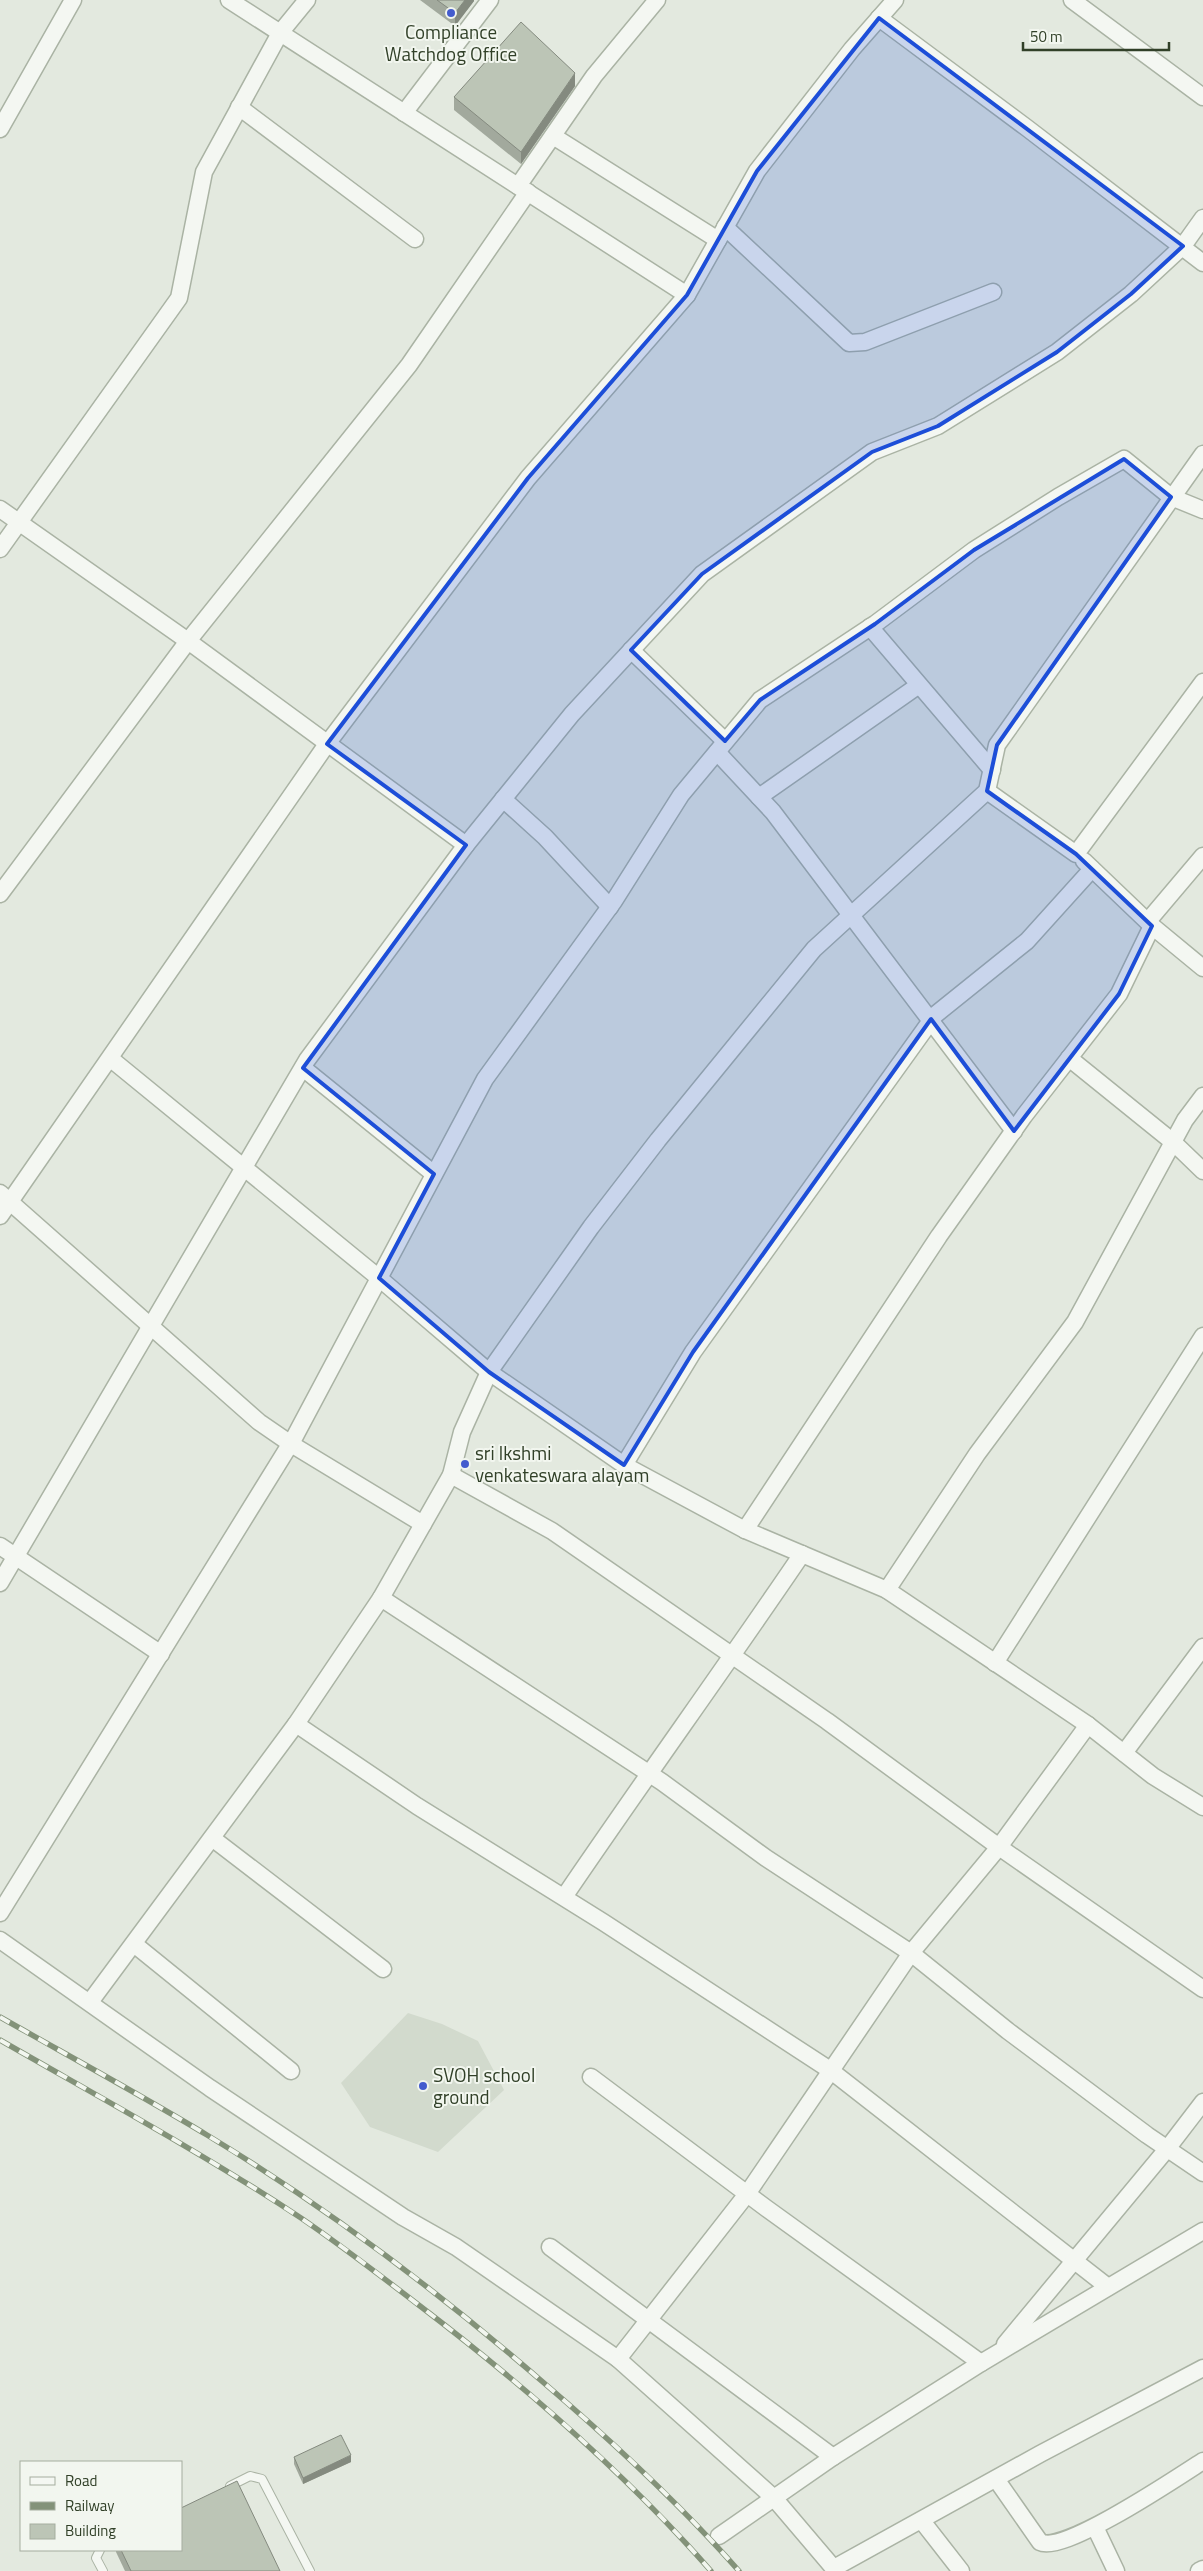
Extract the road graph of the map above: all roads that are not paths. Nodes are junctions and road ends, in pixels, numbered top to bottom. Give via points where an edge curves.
1 (73, 0) edge
2 (229, 0) edge
3 (308, 0) edge
4 (490, 0) edge
5 (657, 0) edge
6 (895, 0) edge
7 (1072, 0) edge
8 (879, 18) junction
9 (280, 32) junction
10 (1203, 96) edge
11 (239, 107) junction
12 (404, 113) junction
13 (0, 129) edge
14 (553, 136) junction
15 (523, 189) junction
16 (1203, 218) edge
17 (721, 233) junction
18 (415, 239) dead end
19 (1183, 246) junction
20 (1203, 263) edge
21 (993, 292) dead end
22 (687, 295) junction
23 (1203, 454) edge
24 (1171, 497) junction
25 (0, 509) edge
26 (1203, 510) edge
27 (21, 522) junction
28 (0, 549) edge
29 (870, 627) junction
30 (188, 641) junction
31 (632, 650) junction
32 (1203, 682) edge
33 (919, 685) junction
34 (327, 744) junction
35 (721, 746) junction
36 (992, 770) junction
37 (987, 791) junction
38 (759, 797) junction
39 (503, 799) junction
40 (466, 845) junction
41 (1076, 854) junction
42 (1203, 856) edge
43 (1092, 869) junction
44 (0, 894) edge
45 (610, 907) junction
46 (851, 914) junction
47 (1150, 924) junction
48 (1203, 968) edge
49 (931, 1019) junction
50 (111, 1058) junction
51 (1069, 1058) junction
52 (303, 1068) junction
53 (1203, 1096) edge
54 (1014, 1131) junction
55 (1173, 1142) junction
56 (245, 1167) junction
57 (1203, 1171) edge
58 (434, 1174) junction
59 (6, 1197) edge
60 (0, 1216) edge
61 (379, 1278) junction
62 (150, 1328) junction
63 (1203, 1336) edge
64 (1198, 1355) edge
65 (488, 1372) junction
66 (290, 1444) junction
67 (624, 1465) junction
68 (451, 1475) junction
69 (423, 1524) junction
70 (745, 1530) junction
71 (0, 1546) edge
72 (802, 1554) junction
73 (16, 1557) junction
74 (0, 1583) edge
75 (887, 1590) junction
76 (381, 1598) junction
77 (1203, 1647) edge
78 (161, 1654) junction
79 (733, 1655) junction
80 (995, 1663) junction
81 (296, 1724) junction
82 (1088, 1726) junction
83 (1124, 1753) junction
84 (648, 1773) junction
85 (1203, 1807) edge
86 (212, 1838) junction
87 (999, 1847) junction
88 (564, 1897) junction
89 (0, 1913) edge
90 (0, 1940) edge
91 (134, 1944) junction
92 (911, 1953) junction
93 (383, 1969) dead end
94 (1203, 1989) edge
95 (90, 2002) junction
96 (830, 2070) junction
97 (291, 2071) dead end
98 (591, 2077) dead end
99 (1203, 2102) edge
100 (1167, 2149) junction
101 (1203, 2173) edge
102 (747, 2194) junction
103 (1203, 2230) edge
104 (550, 2247) dead end
105 (1073, 2260) junction
106 (1108, 2287) junction
107 (648, 2320) junction
108 (997, 2354) junction
109 (618, 2359) junction
110 (981, 2363) junction
111 (1200, 2375) edge
112 (833, 2457) junction
113 (1203, 2461) edge
114 (996, 2478) junction
115 (224, 2488) edge
116 (774, 2498) junction
117 (922, 2521) junction
118 (1095, 2528) junction
119 (719, 2536) dead end
120 (100, 2551) edge
121 (1203, 2568) edge
122 (835, 2570) edge
123 (103, 2571) edge
124 (310, 2571) edge
125 (961, 2571) edge
126 (1116, 2571) edge
127 (1199, 2571) edge

1 - 13 street
2 - 9 street
3 - 9 street
4 - 12 street
5 - 14 street via 594,76
6 - 8 street
7 - 10 street
8 - 17 street via 757,171
8 - 19 street
9 - 11 street
9 - 12 street
11 - 18 street
11 - 27 street via 204,172 179,298
12 - 15 street
14 - 15 street
14 - 17 street
15 - 22 street
15 - 30 street via 409,365
16 - 19 street
17 - 21 street via 849,343 865,342
17 - 22 street
19 - 20 street
19 - 31 street via 1131,294 1057,352 938,426 872,452 702,574
22 - 34 street via 528,478
23 - 24 street
24 - 26 street
24 - 29 street via 1124,459 974,550
24 - 36 street via 997,745
25 - 27 street
27 - 28 street
27 - 30 street
29 - 33 street
29 - 35 street via 760,700
30 - 34 street
30 - 44 street
31 - 35 street
31 - 39 street via 572,714
32 - 41 street
33 - 36 street
33 - 38 street
34 - 40 street
34 - 50 street
35 - 38 street
35 - 45 street via 681,795
36 - 37 street
37 - 41 street
37 - 46 street
38 - 46 street
39 - 40 street
39 - 45 street via 545,837
40 - 52 street
41 - 43 street
42 - 47 street
43 - 47 street
43 - 49 street via 1027,941
45 - 58 street via 485,1079
46 - 49 street
46 - 65 street via 814,949 658,1140 591,1227
47 - 48 street
47 - 51 street via 1119,994
49 - 54 street
49 - 67 street via 693,1352
50 - 56 street
50 - 59 street
51 - 54 street
51 - 55 street
52 - 56 street
52 - 58 street
53 - 55 street via 1184,1120
54 - 70 street via 939,1236
55 - 57 street
55 - 75 street via 1075,1322 977,1454
56 - 61 street
56 - 62 street
58 - 61 street
59 - 60 street
59 - 62 street
61 - 65 street
61 - 66 street
62 - 66 street via 259,1422
62 - 73 street
63 - 64 street
64 - 80 street
65 - 67 street
65 - 68 street via 462,1432
66 - 69 street
66 - 78 street
67 - 70 street
68 - 69 street
68 - 79 street via 552,1531
69 - 76 street
70 - 72 street
71 - 73 street
72 - 75 street
72 - 79 street
73 - 74 street
73 - 78 street
75 - 80 street
76 - 81 street
76 - 84 street
77 - 83 street
78 - 89 street
79 - 84 street
79 - 87 street
80 - 82 street
81 - 86 street
81 - 88 street via 416,1806
82 - 83 street
82 - 87 street
83 - 85 street via 1153,1776
84 - 88 street
84 - 92 street via 766,1858
86 - 91 street
86 - 93 street
87 - 92 street
87 - 94 street
88 - 96 street
90 - 95 street
91 - 95 street
91 - 97 street
92 - 96 street
92 - 100 street via 1016,2037
95 - 109 street via 218,2093 403,2217 456,2247
96 - 102 street
96 - 105 street
98 - 102 street
99 - 100 street
100 - 101 street
100 - 105 street
102 - 107 street
102 - 110 street
103 - 106 street
104 - 107 street
105 - 106 street
105 - 108 street
106 - 108 street
107 - 109 street
107 - 112 street
108 - 110 street
109 - 116 street
110 - 112 street
111 - 114 street
112 - 116 street
113 - 118 street
114 - 117 street
114 - 118 street via 1043,2544
115 - 124 lane via 250,2476 262,2479
116 - 119 street
116 - 122 street
117 - 122 street
117 - 125 street
118 - 126 street
120 - 123 lane via 96,2558
121 - 127 street

